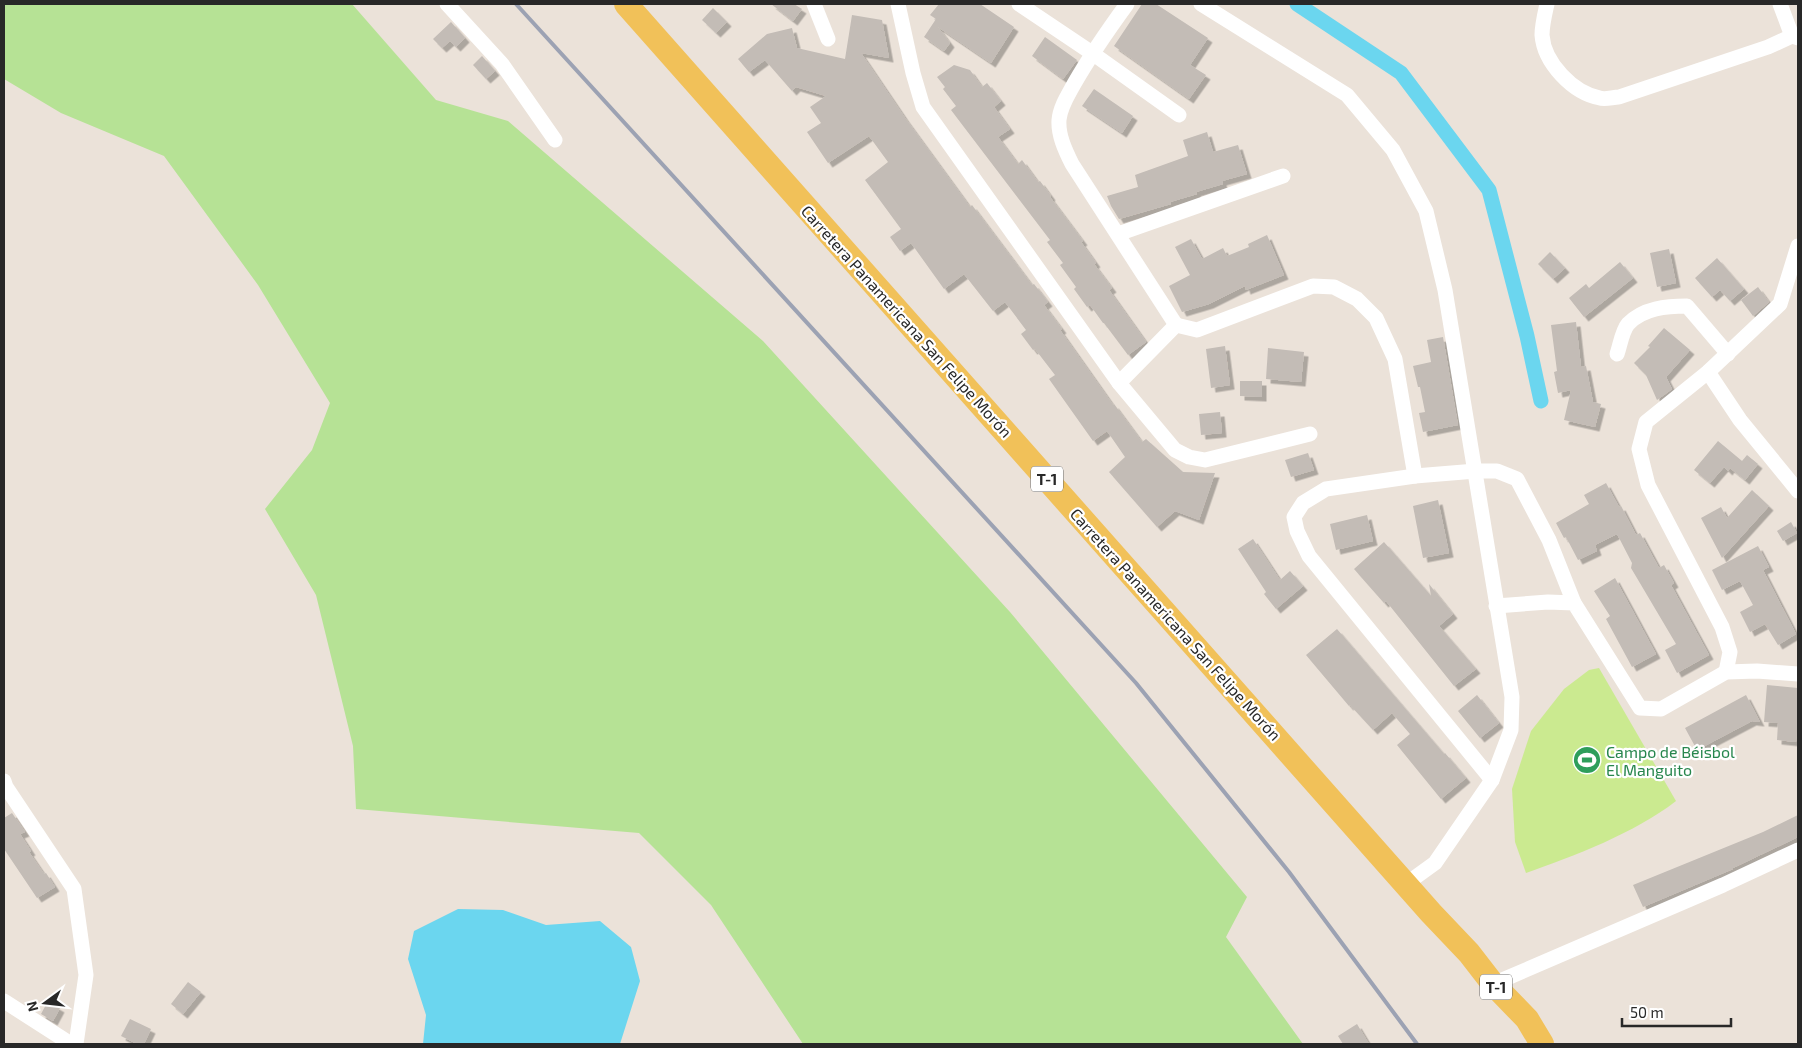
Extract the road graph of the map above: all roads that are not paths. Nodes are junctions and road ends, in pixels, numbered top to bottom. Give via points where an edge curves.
1 (448, 4) edge
2 (626, 4) edge
3 (814, 4) edge
4 (898, 4) edge
5 (1019, 4) edge
6 (1127, 4) edge
7 (1201, 4) edge
8 (1547, 4) edge
9 (1780, 4) edge
10 (1795, 37) edge
11 (828, 39) dead end
12 (1092, 52) junction
13 (1179, 115) dead end
14 (555, 140) dead end
15 (1283, 176) dead end
16 (1118, 234) junction
17 (1798, 246) edge
18 (1176, 325) junction
19 (1617, 354) dead end
20 (1728, 354) junction
21 (1708, 372) junction
22 (1119, 383) junction
23 (1310, 434) dead end
24 (1476, 471) junction
25 (1415, 476) junction
26 (1798, 491) edge
27 (1574, 603) junction
28 (1496, 606) junction
29 (1726, 672) junction
30 (1798, 674) edge
31 (1492, 780) junction
32 (4, 781) edge
33 (1798, 850) edge
34 (1406, 884) junction
35 (1493, 984) junction
36 (4, 1001) edge
37 (71, 1044) edge
38 (76, 1044) edge
39 (1542, 1044) edge

1 - 14 street via 502,64
2 - 34 main road, Carretera Panamericana San Felipe Morón / T-1
3 - 11 street
4 - 22 street via 923,107
5 - 12 street
6 - 12 street
7 - 24 street via 1347,95 1393,150 1426,211 1445,290
8 - 10 street via 1542,35 1554,66 1580,91 1601,99 1619,97
9 - 10 street
12 - 13 street
12 - 16 street via 1063,104 1060,133 1072,164
15 - 16 street
16 - 18 street
17 - 20 street via 1780,304
18 - 22 street
18 - 25 street via 1197,330 1313,286 1334,287 1357,299 1376,318 1395,359
19 - 20 street via 1627,325 1641,315 1666,306 1687,306
20 - 21 street
21 - 26 street via 1740,420
21 - 29 street via 1646,422 1639,449 1648,485 1722,627 1730,652
22 - 23 street via 1175,450 1189,457 1205,460
24 - 25 street
24 - 27 street via 1496,471 1517,479 1550,540
24 - 28 street
25 - 31 street via 1326,489 1303,503 1294,517 1297,531 1308,556
27 - 28 street
27 - 29 street via 1640,708 1661,709
28 - 31 street via 1512,696 1511,730
29 - 30 street
31 - 34 street via 1435,863
32 - 38 street via 74,889 86,975
33 - 35 street
34 - 35 main road, Carretera Panamericana San Felipe Morón / T-1
35 - 39 main road, Carretera Panamericana San Felipe Morón / T-1 via 1527,1019
36 - 37 street

